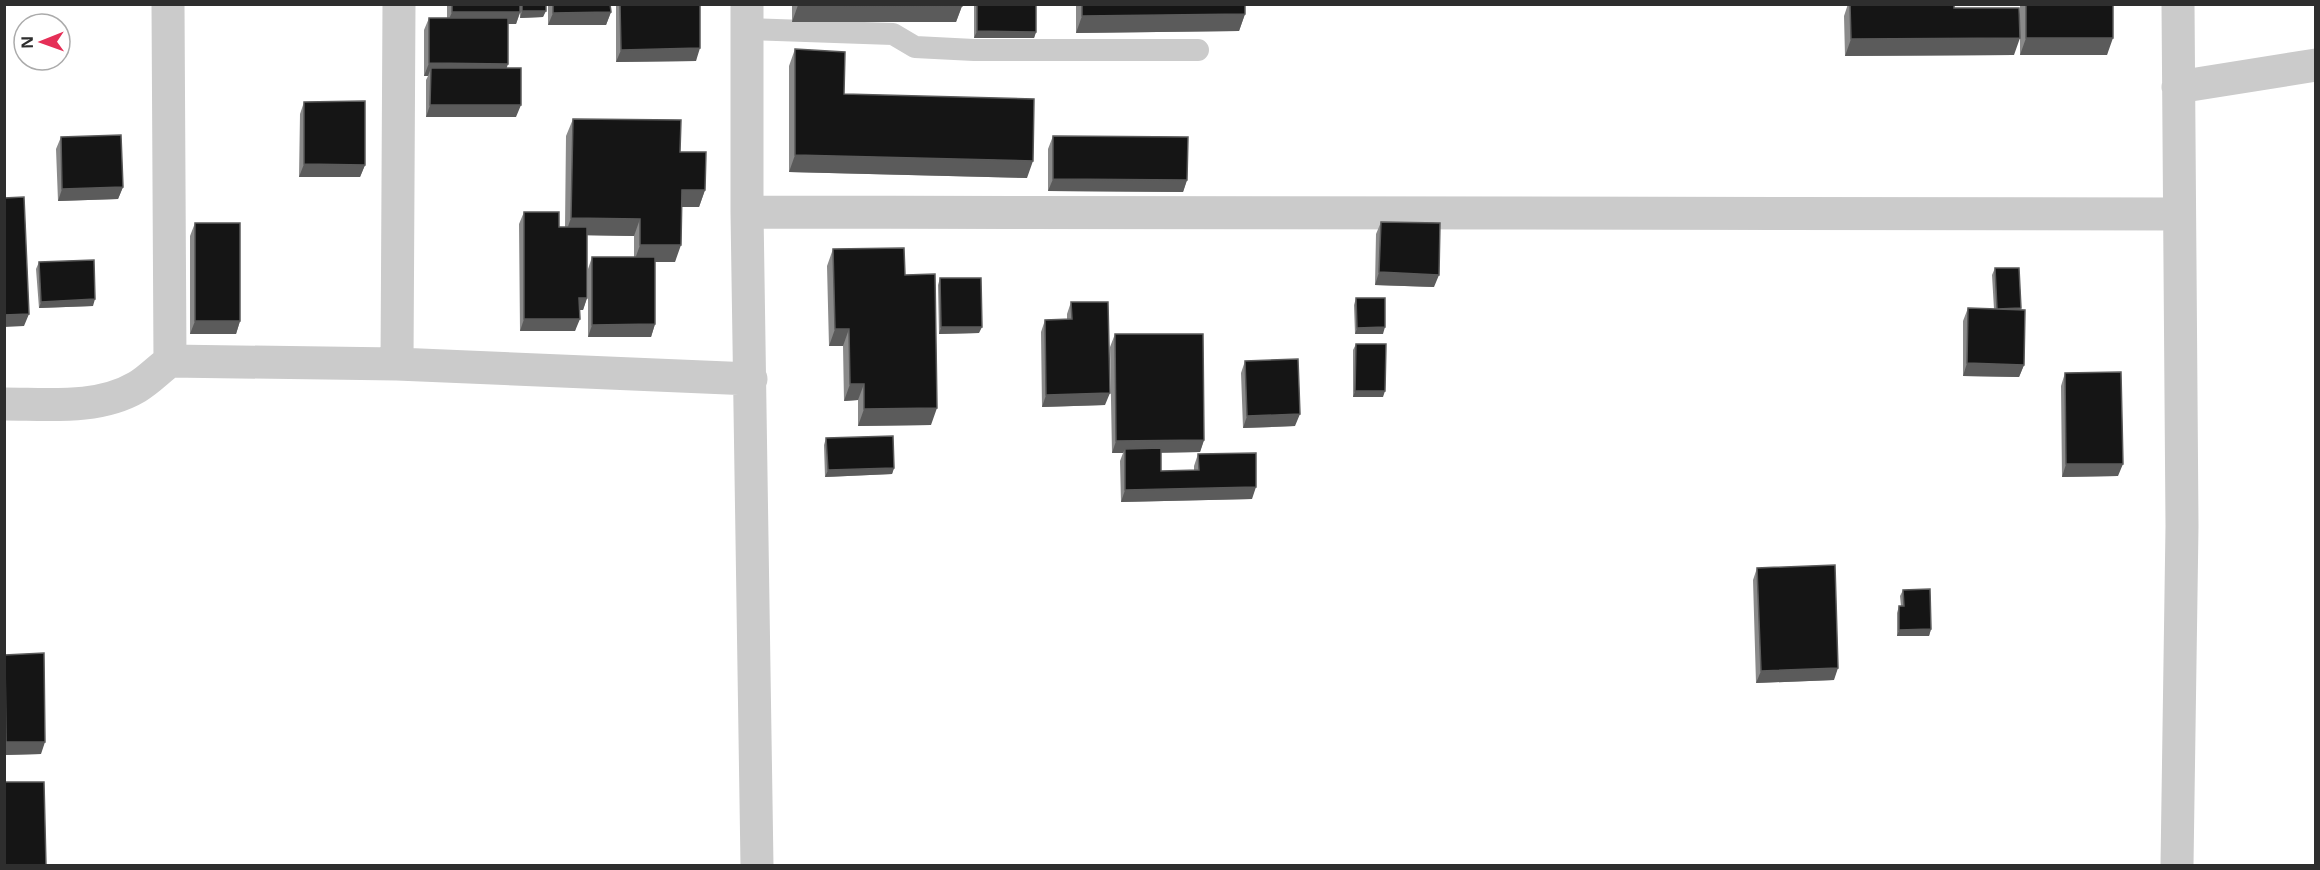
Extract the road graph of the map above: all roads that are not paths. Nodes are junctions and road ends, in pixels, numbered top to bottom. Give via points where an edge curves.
1 (168, 4) edge
2 (399, 4) edge
3 (2178, 4) edge
4 (748, 17) edge
5 (1198, 50) dead end
6 (2316, 65) edge
7 (2178, 87) junction
8 (747, 212) junction
9 (2178, 214) junction
10 (170, 361) junction
11 (397, 364) junction
12 (751, 379) junction
13 (4, 404) edge
14 (756, 866) edge
15 (2177, 866) edge

1 - 10 street
2 - 11 street
3 - 7 street
4 - 5 lane via 796,29 893,34 915,47
4 - 8 street
6 - 7 street
7 - 9 street
8 - 9 street
8 - 12 street
9 - 15 street via 2182,526
10 - 11 street
10 - 13 street via 139,386 117,397 87,403
11 - 12 street
12 - 14 street

